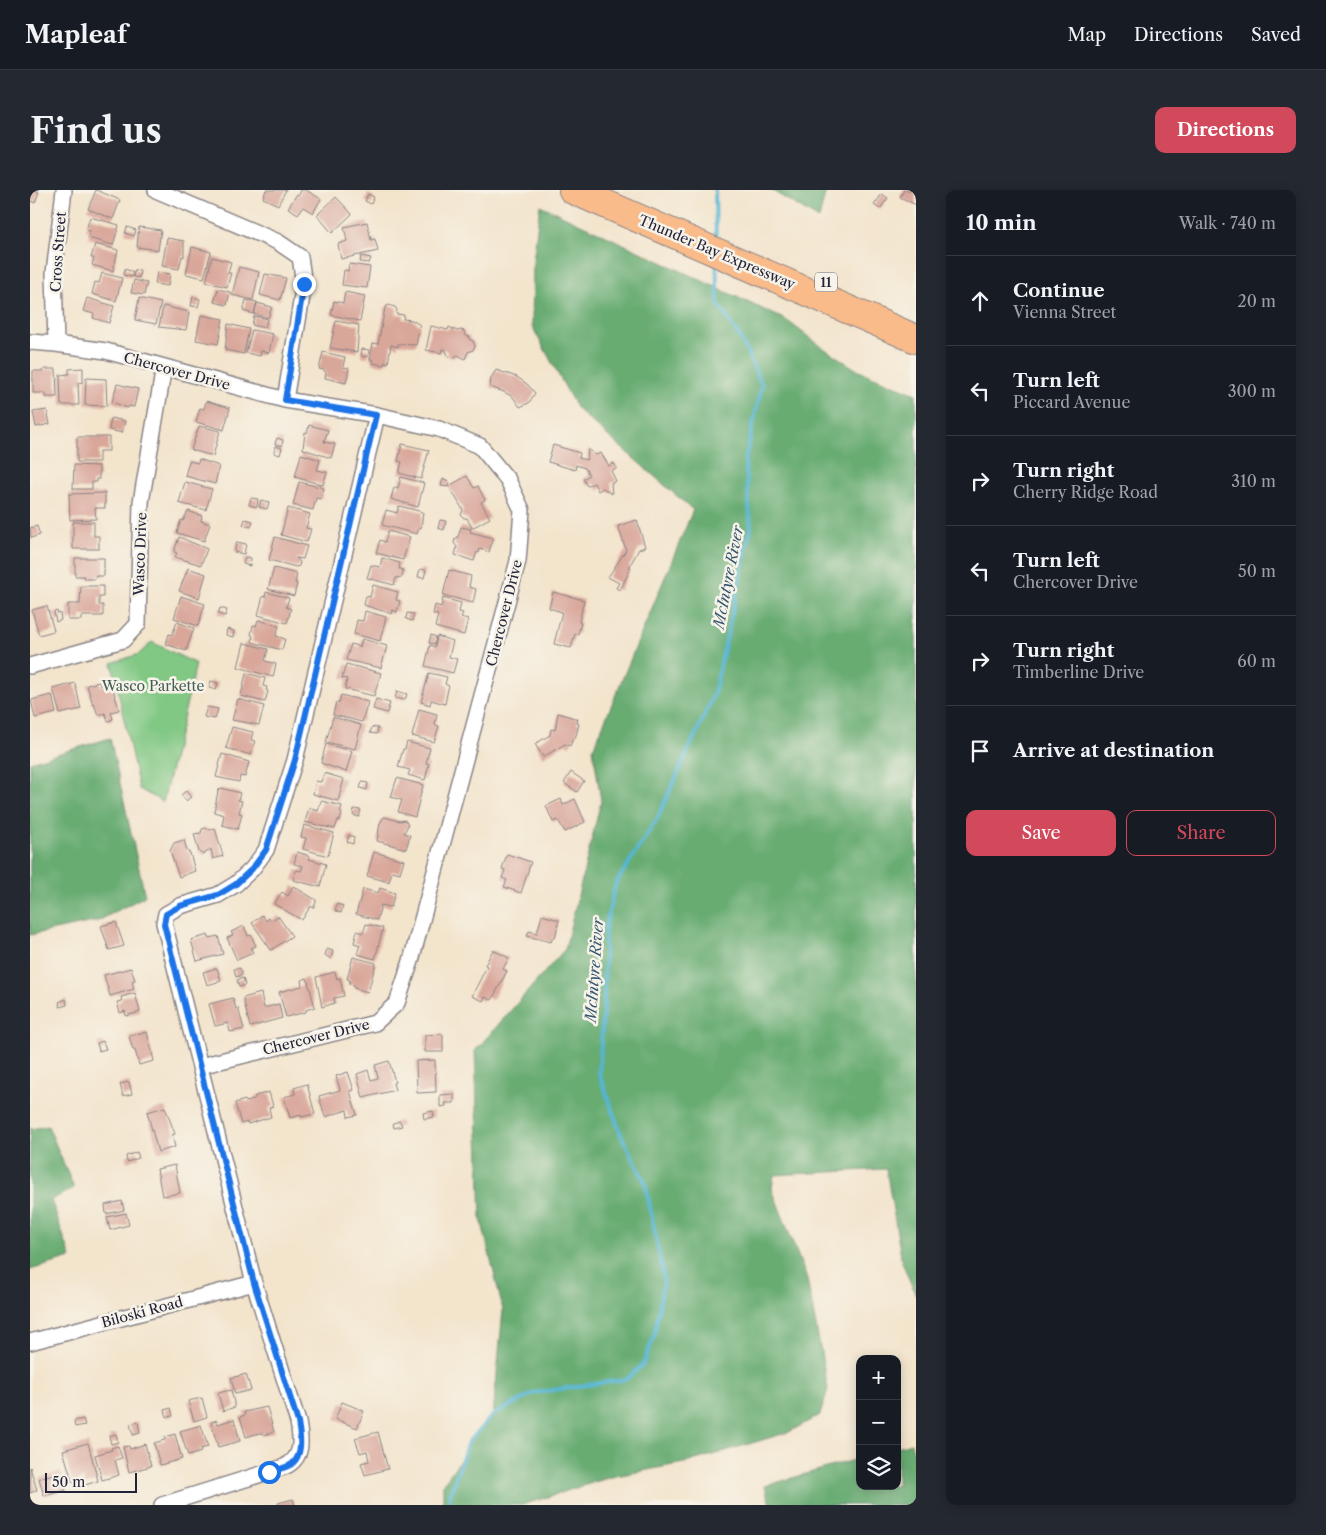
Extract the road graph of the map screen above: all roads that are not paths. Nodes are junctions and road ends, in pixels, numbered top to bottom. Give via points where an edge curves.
1 (64, 190) edge
2 (156, 190) edge
3 (572, 190) edge
4 (616, 190) edge
5 (699, 235) junction
6 (738, 252) junction
7 (916, 321) edge
8 (916, 339) edge
9 (30, 342) edge
10 (56, 344) junction
11 (164, 368) junction
12 (285, 400) junction
13 (376, 415) junction
14 (30, 666) edge
15 (200, 1066) junction
16 (254, 1283) junction
17 (30, 1342) edge
18 (162, 1505) edge

1 - 10 street, Cross Street via 54,273
2 - 12 street via 278,242 300,257 304,284
3 - 5 highway, Thunder Bay Expressway / 11
4 - 5 highway, Thunder Bay Expressway / 11
5 - 6 highway, Thunder Bay Expressway / 11
6 - 7 highway, Thunder Bay Expressway / 11
6 - 8 highway, Thunder Bay Expressway / 11
9 - 10 street, Chercover Drive
10 - 11 street, Chercover Drive via 106,352
11 - 12 street, Chercover Drive
11 - 14 street, Wasco Drive via 141,502 138,624 124,640
12 - 13 street, Chercover Drive
13 - 15 street via 295,760 266,850 236,884 218,895 180,906 166,914 164,924
13 - 15 street, Chercover Drive via 439,429 480,446 508,480 522,510 518,560 411,961 398,1002 375,1023
15 - 16 street
16 - 17 street, Biloski Road
16 - 18 street via 298,1422 299,1453 293,1464

